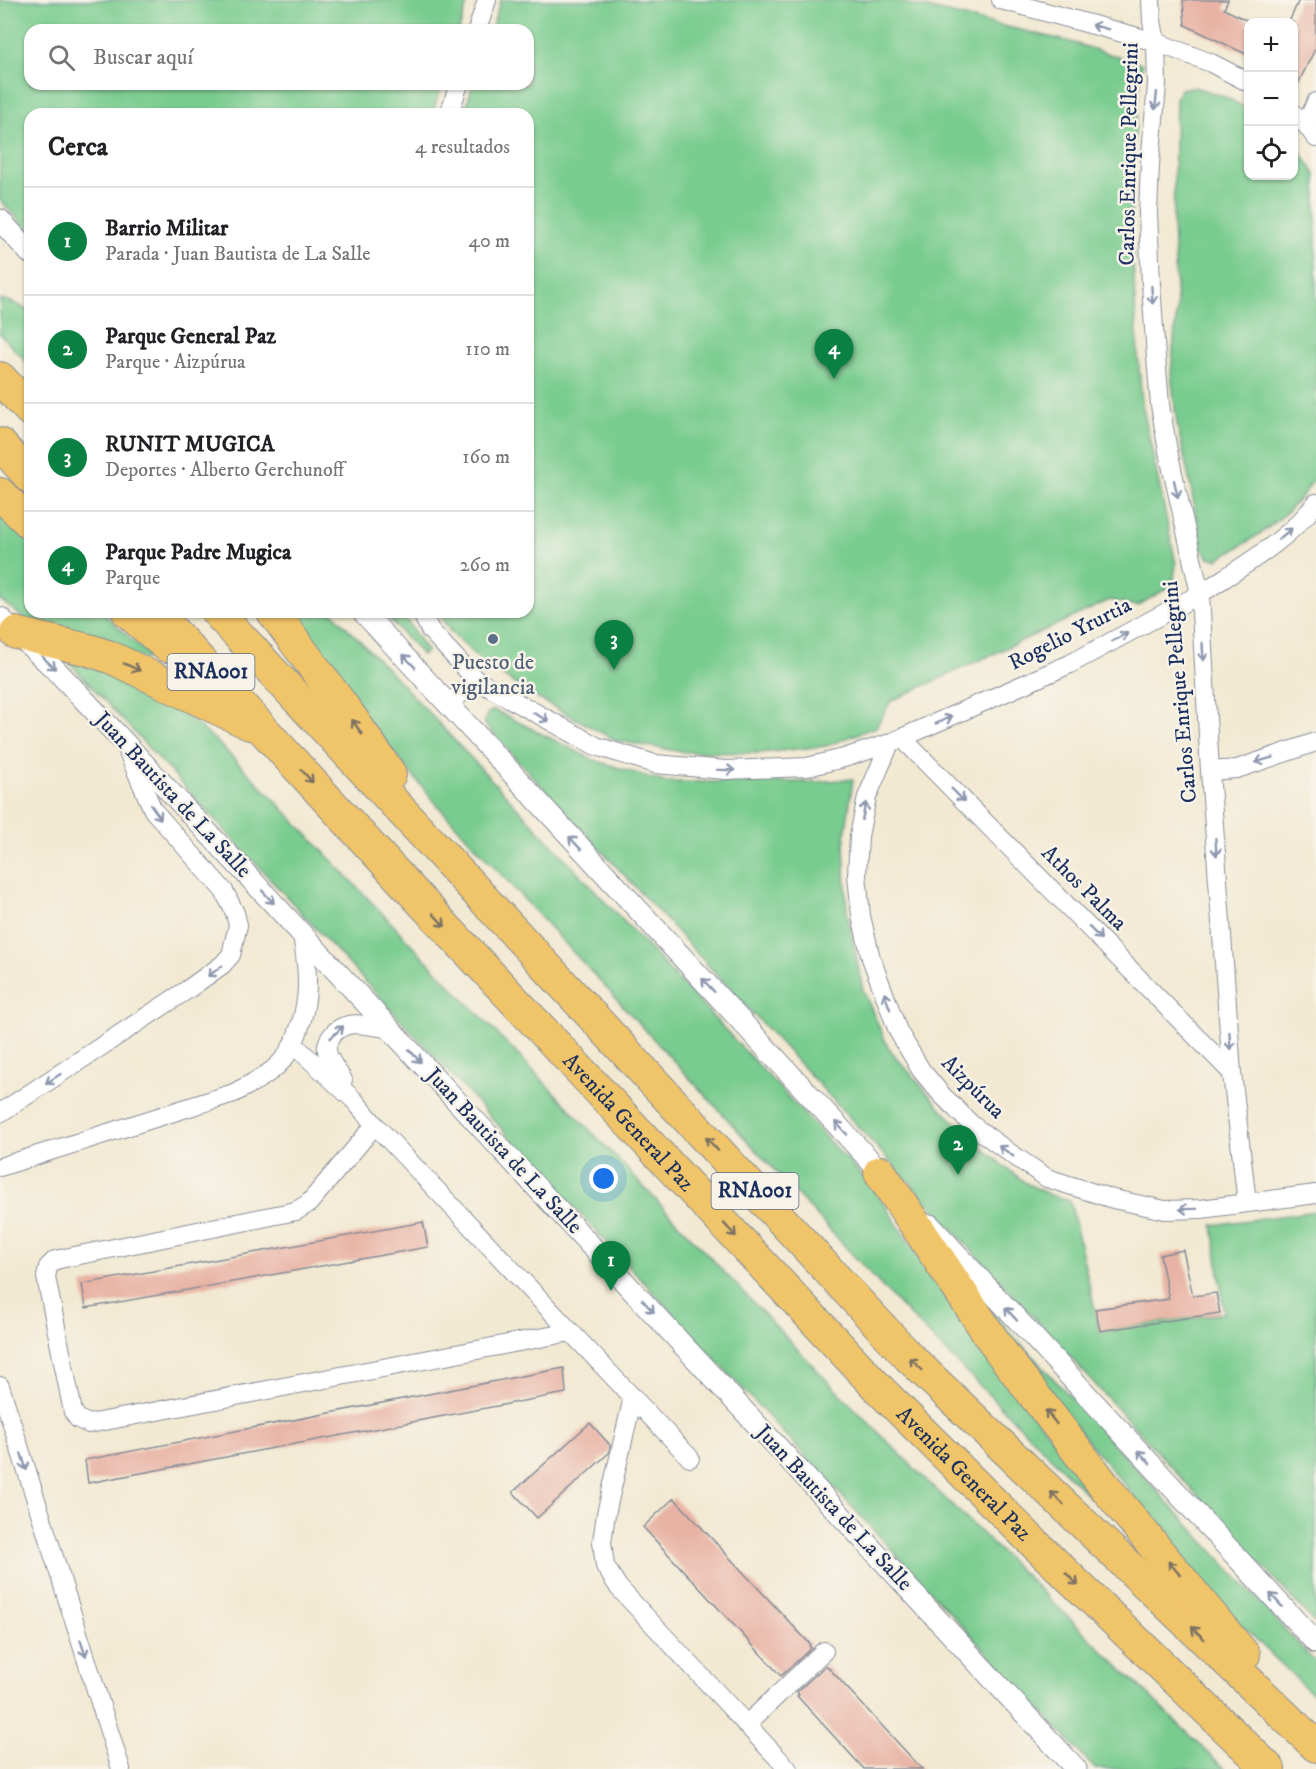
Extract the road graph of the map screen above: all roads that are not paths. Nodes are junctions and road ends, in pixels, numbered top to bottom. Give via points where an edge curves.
1 (487, 0) edge
2 (1000, 0) edge
3 (1151, 0) edge
4 (479, 24) edge
5 (1156, 42) junction
6 (1244, 80) edge
7 (457, 90) edge
8 (1316, 102) edge
9 (451, 108) edge
10 (1305, 125) edge
11 (0, 220) edge
12 (24, 246) edge
13 (0, 378) edge
14 (24, 404) edge
15 (0, 444) edge
16 (24, 470) edge
17 (0, 494) edge
18 (1316, 503) edge
19 (24, 517) edge
20 (1200, 594) junction
21 (135, 618) edge
22 (161, 618) edge
23 (224, 618) edge
24 (277, 618) edge
25 (369, 618) edge
26 (424, 618) edge
27 (8, 625) edge
28 (476, 680) junction
29 (448, 704) junction
30 (267, 733) junction
31 (122, 740) junction
32 (896, 741) junction
33 (1316, 742) edge
34 (1210, 771) junction
35 (450, 862) junction
36 (302, 934) junction
37 (391, 1029) junction
38 (293, 1044) junction
39 (1232, 1073) junction
40 (354, 1100) junction
41 (0, 1113) edge
42 (375, 1125) junction
43 (0, 1167) edge
44 (880, 1172) junction
45 (1316, 1194) edge
46 (1247, 1203) junction
47 (571, 1332) junction
48 (0, 1386) edge
49 (633, 1397) junction
50 (690, 1458) dead end
51 (1316, 1643) edge
52 (824, 1651) dead end
53 (746, 1725) junction
54 (1316, 1745) edge
55 (121, 1769) edge
56 (788, 1769) edge
57 (1076, 1769) edge
58 (1269, 1769) edge

1 - 4 street
5 -> 2 street
3 - 5 street, Carlos Enrique Pellegrini
5 - 6 street
5 -> 20 street, Carlos Enrique Pellegrini via 1157,85 1148,213 1156,357 1168,451
7 - 9 street
8 - 10 street
11 - 12 street
13 - 14 highway
15 - 16 highway
17 - 19 highway
20 -> 18 street, Rogelio Yrurtia via 1289,532
32 -> 20 street, Rogelio Yrurtia via 1070,664
20 -> 34 street, Carlos Enrique Pellegrini
21 - 30 highway
22 - 30 highway, Avenida General Paz / RNA001
23 - 35 highway, Avenida General Paz / RNA001
35 -> 24 highway
29 -> 25 street
26 - 28 street, Rogelio Yrurtia via 430,630
27 -> 30 highway via 110,657
27 -> 31 street, Juan Bautista de La Salle
28 - 29 street
28 -> 32 street, Rogelio Yrurtia via 596,746 655,764 726,770 807,767
44 -> 29 street
30 -> 58 highway, Avenida General Paz / RNA001 via 881,1391
31 -> 36 street, Juan Bautista de La Salle
31 -> 41 street via 153,810 224,891 238,925 231,955 196,984
32 -> 39 street, Athos Palma
46 -> 32 street, Aizpúrua via 1165,1210 1047,1178 972,1125 921,1070 898,1031 871,958 857,875 867,796
33 -> 34 street via 1238,769
34 -> 39 street, Carlos Enrique Pellegrini
54 -> 35 highway, Avenida General Paz / RNA001 via 909,1357
36 - 37 street, Juan Bautista de La Salle
36 - 38 street via 308,982
40 -> 37 street via 327,1054 327,1043 334,1031 348,1024
37 -> 57 street, Juan Bautista de La Salle
38 - 40 street
38 - 43 street via 268,1073 234,1093
39 - 46 street, Carlos Enrique Pellegrini
40 - 42 street
42 - 47 street
42 - 47 street via 309,1203 296,1211 55,1260 46,1277 73,1412 78,1419 89,1424
51 -> 44 street
54 -> 44 highway via 1003,1355
45 - 46 street, Aizpúrua
47 - 49 street
48 -> 55 street
49 - 50 street
49 - 53 street via 606,1514 602,1542 605,1566 619,1588
52 - 53 street
53 - 56 street

